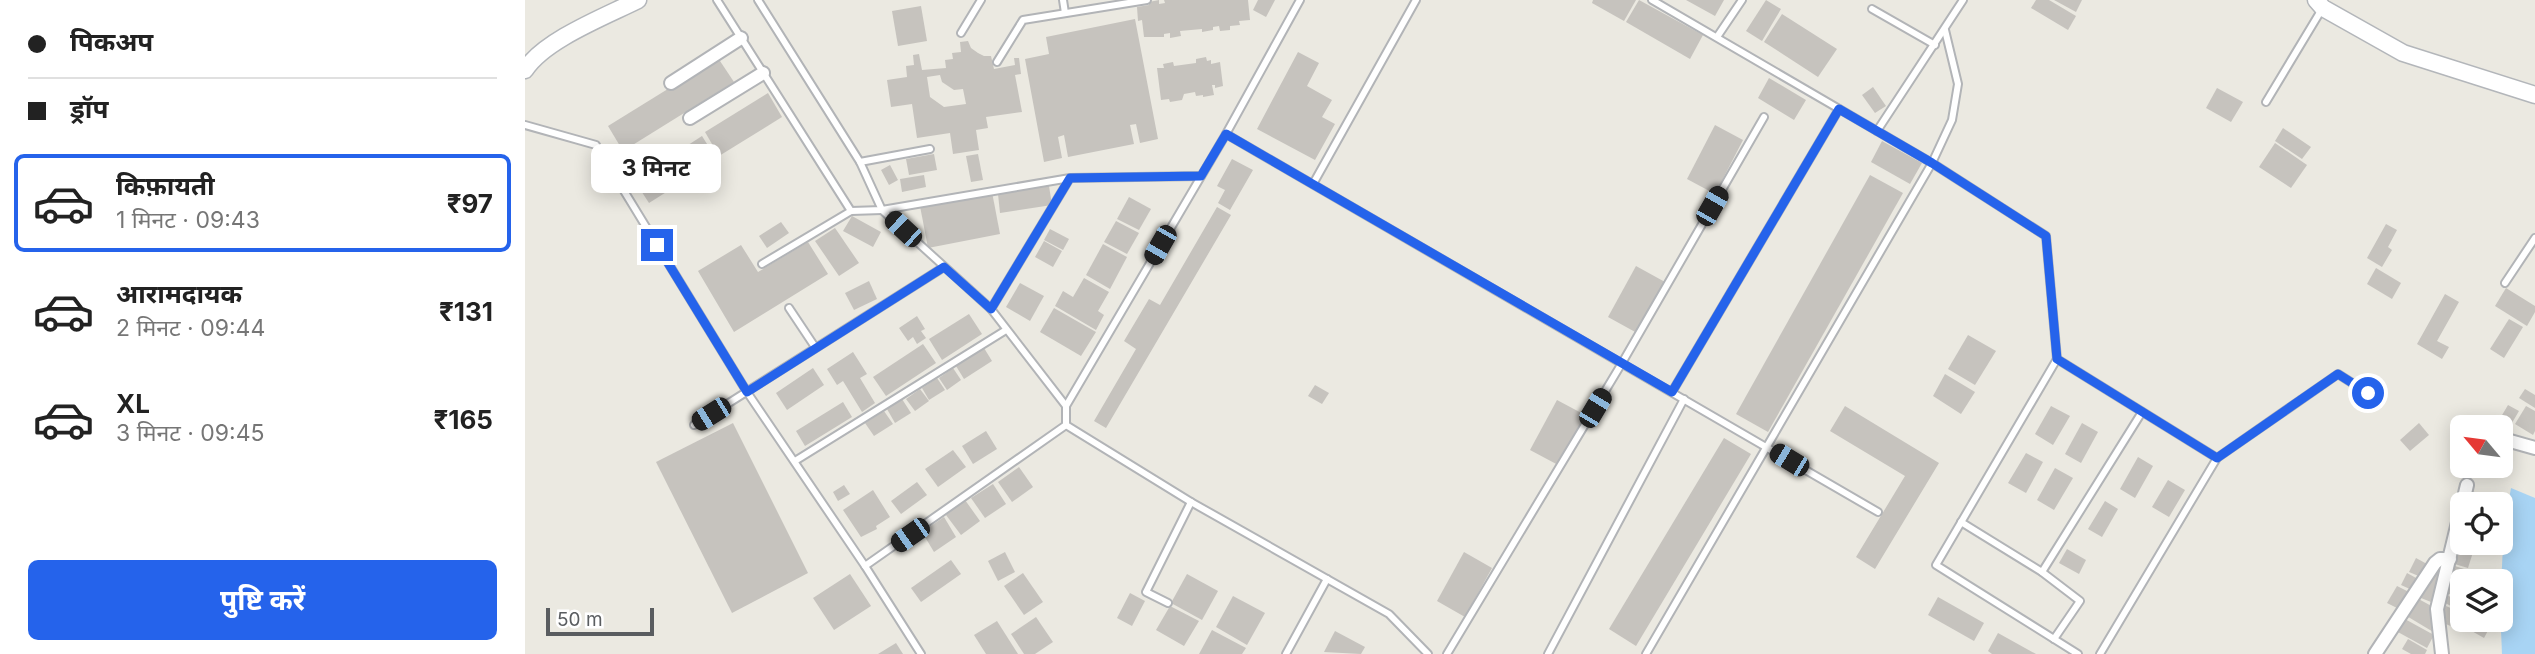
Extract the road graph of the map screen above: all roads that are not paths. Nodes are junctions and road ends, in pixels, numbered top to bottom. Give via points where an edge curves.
1 (638, 0) edge
2 (717, 0) edge
3 (758, 0) edge
4 (981, 0) edge
5 (1063, 0) edge
6 (1147, 0) edge
7 (1300, 0) edge
8 (1416, 0) edge
9 (1652, 0) edge
10 (1742, 0) edge
11 (1963, 0) edge
12 (2319, 4) edge
13 (1872, 9) dead end
14 (1065, 13) junction
15 (1945, 30) junction
16 (961, 33) dead end
17 (1717, 37) junction
18 (741, 38) junction
19 (1935, 45) junction
20 (997, 62) dead end
21 (525, 70) edge
22 (763, 73) junction
23 (671, 83) dead end
24 (2535, 94) edge
25 (2266, 102) dead end
26 (1839, 109) junction
27 (1764, 117) dead end
28 (690, 118) dead end
29 (525, 125) edge
30 (1877, 131) junction
31 (1226, 134) junction
32 (930, 149) dead end
33 (860, 162) junction
34 (1932, 163) junction
35 (1201, 176) junction
36 (1070, 178) junction
37 (1313, 184) junction
38 (883, 210) junction
39 (851, 211) junction
40 (2535, 238) edge
41 (762, 264) dead end
42 (944, 267) junction
43 (2505, 283) dead end
44 (789, 308) dead end
45 (991, 309) junction
46 (1006, 330) junction
47 (815, 347) junction
48 (2057, 359) junction
49 (1622, 363) junction
50 (747, 392) junction
51 (1672, 392) junction
52 (2368, 393) dead end
53 (1684, 399) junction
54 (1066, 406) junction
55 (2142, 412) junction
56 (694, 425) dead end
57 (1066, 425) junction
58 (2513, 442) edge
59 (1766, 446) junction
60 (2535, 448) edge
61 (2217, 458) junction
62 (795, 461) junction
63 (2467, 485) dead end
64 (1191, 502) junction
65 (1878, 512) dead end
66 (1961, 522) junction
67 (2451, 559) junction
68 (865, 566) junction
69 (2042, 572) junction
70 (1327, 579) junction
71 (1168, 603) dead end
72 (2055, 639) junction
73 (921, 654) edge
74 (1286, 654) edge
75 (1428, 654) edge
76 (1447, 654) edge
77 (1548, 654) edge
78 (1646, 654) edge
79 (2078, 654) edge
80 (2100, 654) edge
81 (2375, 654) edge
82 (2442, 654) edge

1 - 21 street via 567,35
2 - 18 lane
3 - 33 lane
4 - 16 lane
5 - 14 lane
6 - 14 lane
7 - 31 lane
8 - 37 lane
9 - 17 lane
10 - 17 lane
11 - 15 lane
12 - 24 street via 2403,53
12 - 25 lane
13 - 19 lane
14 - 20 lane via 1023,20
15 - 19 lane
15 - 34 lane via 1958,84 1952,120
17 - 26 lane
18 - 22 lane
18 - 23 street
19 - 30 lane
22 - 28 street
22 - 39 lane
26 - 30 lane
26 - 51 lane
27 - 49 lane
29 - 50 lane via 596,145
30 - 34 lane
31 - 35 lane
31 - 37 lane
32 - 33 lane
33 - 38 lane
34 - 48 lane via 2046,236
34 - 59 lane
35 - 36 lane
35 - 54 lane
36 - 38 lane
36 - 45 lane
37 - 49 lane
38 - 39 lane
38 - 42 lane
39 - 41 lane
40 - 43 lane
42 - 45 lane
42 - 47 lane
44 - 47 lane
45 - 46 lane
46 - 54 lane
46 - 62 lane
47 - 50 lane
48 - 55 lane
48 - 66 lane
49 - 51 lane
49 - 76 lane
50 - 56 lane
50 - 62 lane
51 - 53 lane
52 - 61 lane via 2338,374
53 - 59 lane
53 - 77 lane
54 - 57 lane
55 - 61 lane
55 - 69 lane
57 - 64 lane
57 - 68 lane
58 - 60 street
59 - 65 lane
59 - 78 lane
61 - 80 lane
62 - 68 lane
63 - 67 street
64 - 70 lane
64 - 71 lane via 1146,592
66 - 69 lane
66 - 72 lane via 1936,565
67 - 81 street via 2435,563
67 - 82 street via 2437,609
68 - 73 lane
69 - 72 lane via 2080,600
70 - 74 lane
70 - 75 lane via 1389,614
72 - 79 lane

